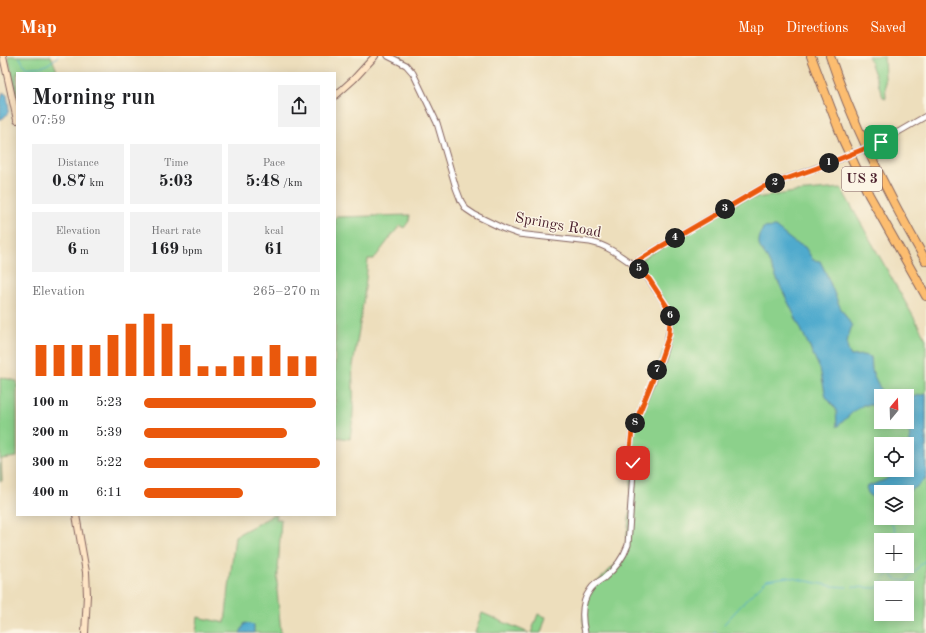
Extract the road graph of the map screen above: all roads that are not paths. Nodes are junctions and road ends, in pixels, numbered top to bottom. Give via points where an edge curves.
1 (4, 56) edge
2 (375, 56) edge
3 (388, 56) edge
4 (811, 56) edge
5 (830, 56) edge
6 (336, 95) edge
7 (16, 115) edge
8 (926, 116) edge
9 (926, 261) edge
10 (633, 264) junction
11 (926, 296) edge
12 (76, 516) edge
13 (85, 633) edge
14 (585, 633) edge

1 - 7 main road
2 - 6 main road
3 - 10 street, Springs Road via 406,65 413,73 437,123 462,204 469,211 518,234 598,243
4 - 11 highway, US 3 via 843,140 869,195
5 - 9 highway, US 3 via 871,158 894,206
8 - 10 street, bridge via 881,142 763,187
10 - 14 street, Springs Road via 649,279 668,308 669,335 631,435 633,472 628,546 618,565 589,590 584,602
12 - 13 main road via 86,572

